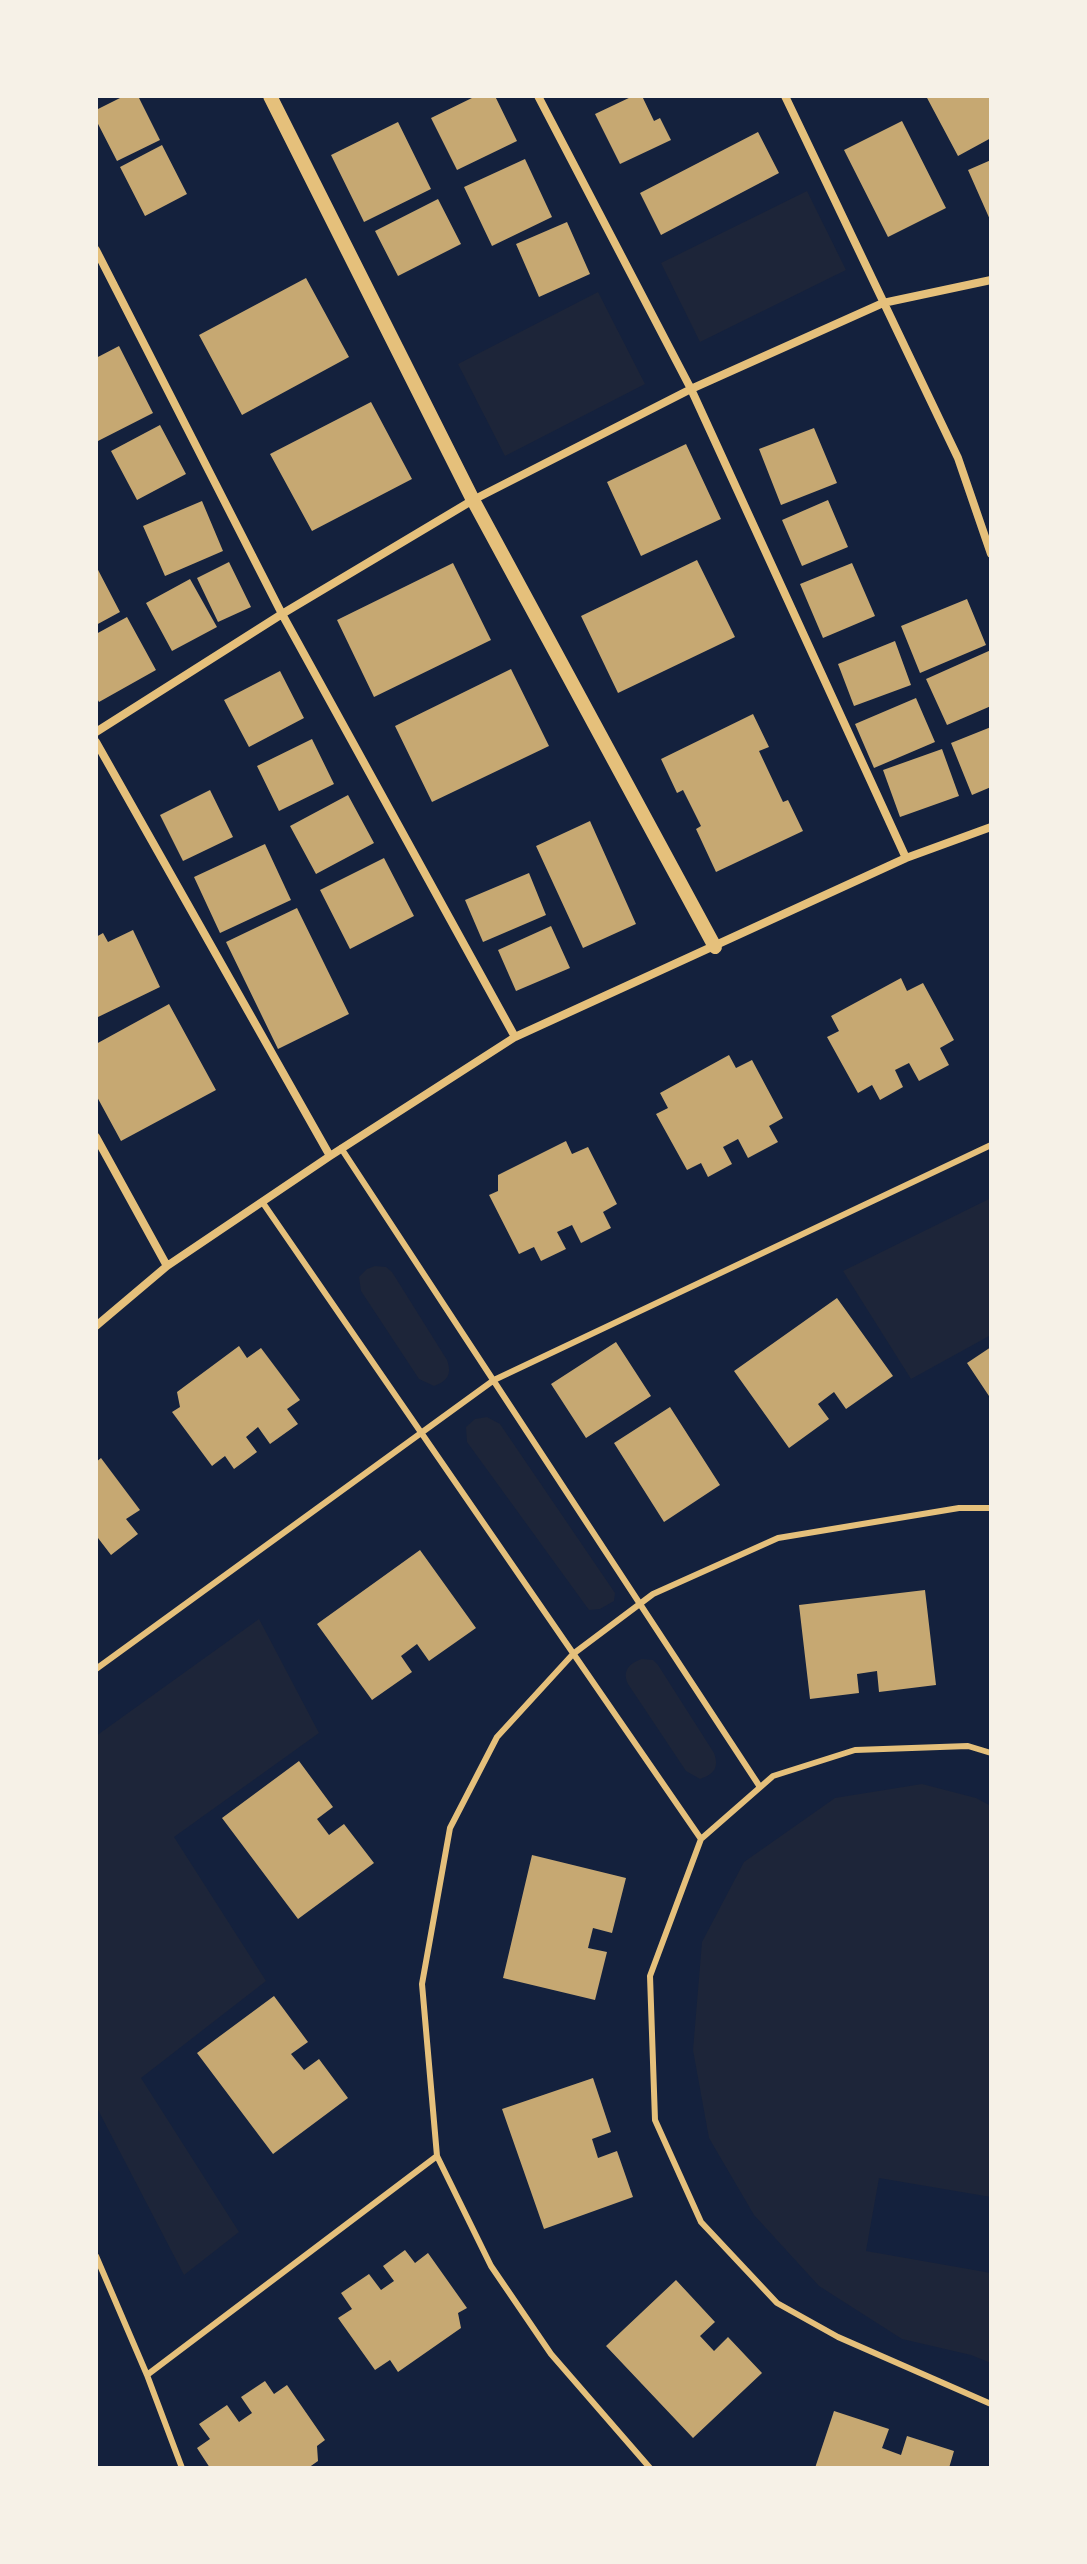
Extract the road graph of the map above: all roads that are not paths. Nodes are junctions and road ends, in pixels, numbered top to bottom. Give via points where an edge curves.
1 (270, 96) edge
2 (538, 96) edge
3 (785, 96) edge
4 (96, 250) edge
5 (991, 280) edge
6 (883, 303) junction
7 (691, 389) junction
8 (473, 500) junction
9 (991, 554) edge
10 (282, 614) junction
11 (96, 732) edge
12 (96, 742) edge
13 (991, 827) edge
14 (906, 858) junction
15 (715, 947) junction
16 (515, 1037) junction
17 (96, 1137) edge
18 (991, 1145) edge
19 (341, 1148) junction
20 (330, 1156) junction
21 (263, 1203) junction
22 (167, 1266) junction
23 (96, 1326) edge
24 (494, 1380) junction
25 (421, 1432) junction
26 (991, 1508) edge
27 (640, 1604) junction
28 (573, 1654) junction
29 (96, 1669) edge
30 (991, 1753) edge
31 (760, 1787) junction
32 (701, 1839) junction
33 (437, 2156) junction
34 (96, 2256) edge
35 (147, 2375) junction
36 (991, 2404) edge
37 (182, 2468) edge
38 (650, 2468) edge

1 - 8 street
2 - 7 street
3 - 6 street
4 - 10 street
5 - 6 street
6 - 7 street
6 - 9 street via 958,458
7 - 8 street
7 - 14 street
8 - 10 street
8 - 15 street
10 - 11 street
10 - 16 street
12 - 20 street
13 - 14 street
14 - 15 street
15 - 16 street
16 - 19 street
17 - 22 street
18 - 24 lane
19 - 20 street
19 - 24 lane
20 - 21 street
21 - 22 street
21 - 25 lane
22 - 23 street
24 - 25 lane
24 - 27 lane
25 - 28 lane
25 - 29 lane
26 - 27 lane via 959,1508 778,1538
27 - 28 lane
27 - 31 lane
28 - 32 lane
28 - 33 lane via 497,1737 450,1828 422,1984
30 - 31 lane via 968,1746 855,1750 773,1776
31 - 32 lane
32 - 36 lane via 650,1976 655,2120 701,2222 777,2303 838,2337
33 - 35 lane
33 - 38 lane via 491,2266 551,2354
34 - 35 lane
35 - 37 lane

